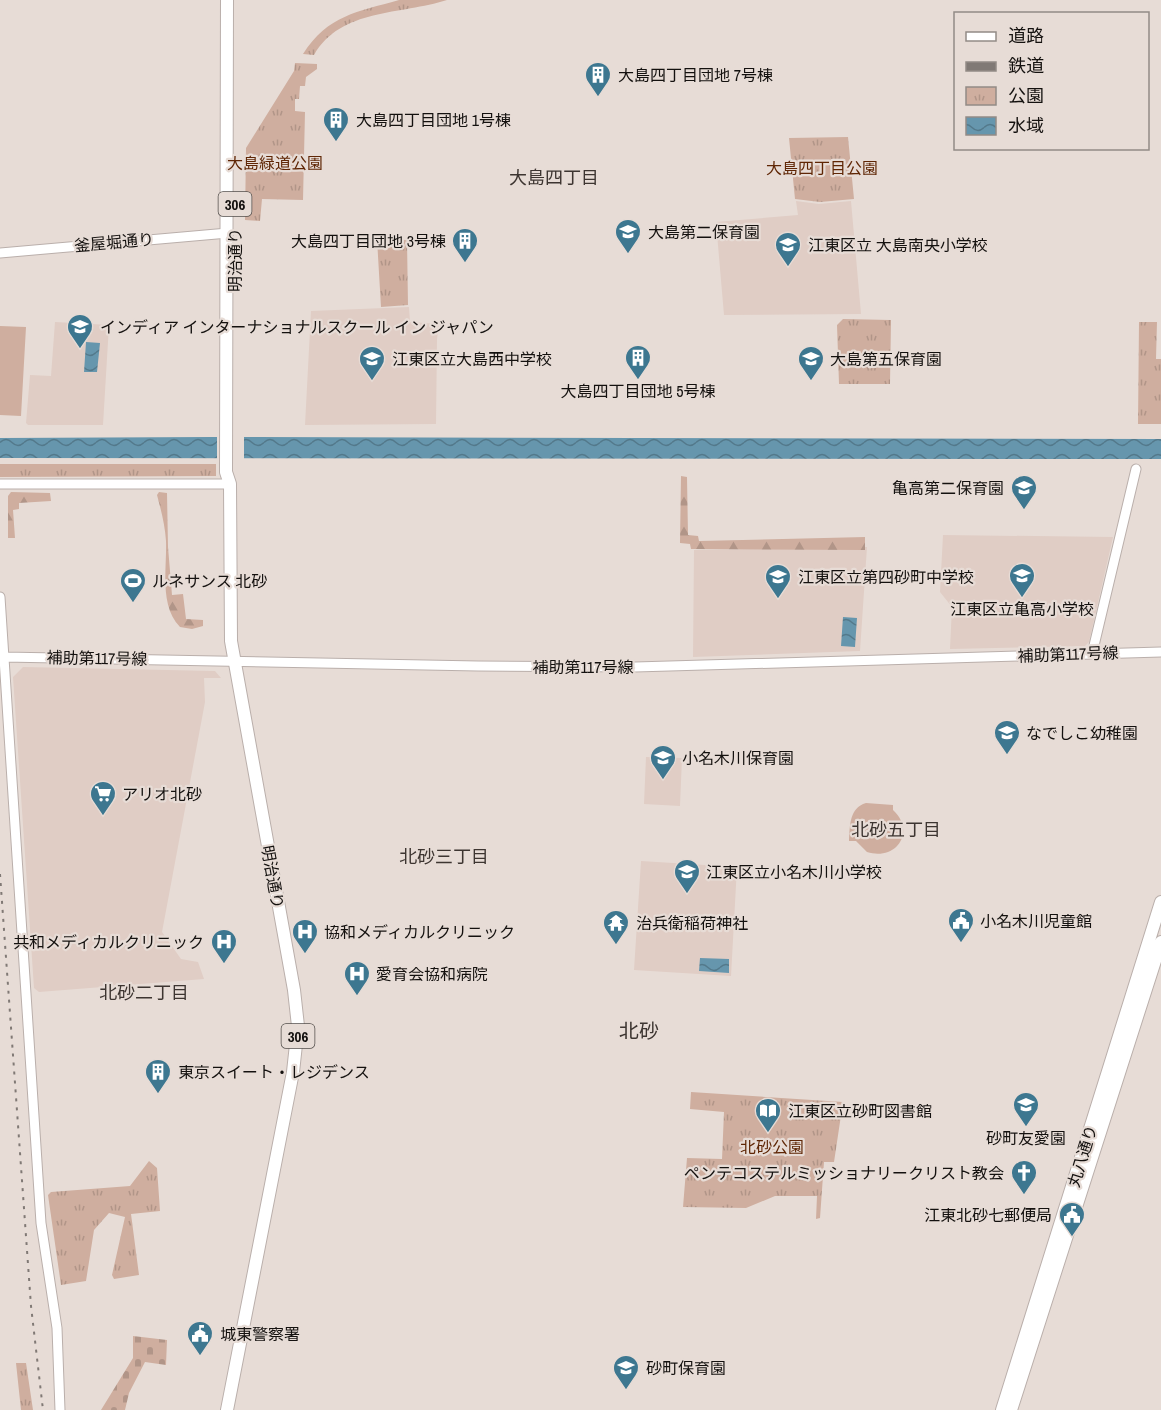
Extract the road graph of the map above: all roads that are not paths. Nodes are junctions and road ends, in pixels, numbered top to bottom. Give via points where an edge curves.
1 (227, 0) edge
2 (235, 0) edge
3 (228, 233) junction
4 (0, 253) edge
5 (231, 409) junction
6 (1136, 469) dead end
7 (230, 476) junction
8 (0, 484) edge
9 (0, 597) edge
10 (1161, 652) edge
11 (1092, 654) junction
12 (4, 657) junction
13 (233, 661) junction
14 (1161, 902) edge
15 (1161, 942) edge
16 (60, 1410) edge
17 (227, 1410) edge
18 (1002, 1410) edge
19 (1011, 1410) edge

1 - 3 main road, 明治通り / 306
2 - 5 main road, 明治通り / 306
3 - 4 street, 釜屋堀通り
3 - 5 main road, 明治通り / 306
5 - 7 main road, 明治通り / 306
6 - 11 street
7 - 8 street
7 - 13 main road, 明治通り / 306
9 - 12 street
10 - 11 street, 補助第117号線
11 - 13 street, 補助第117号線 via 635,667
12 - 13 street, 補助第117号線
12 - 16 street via 41,1223 57,1328
13 - 17 main road, 明治通り / 306 via 296,1003 298,1036
14 - 18 main road, 丸八通り
15 - 19 main road, 丸八通り

